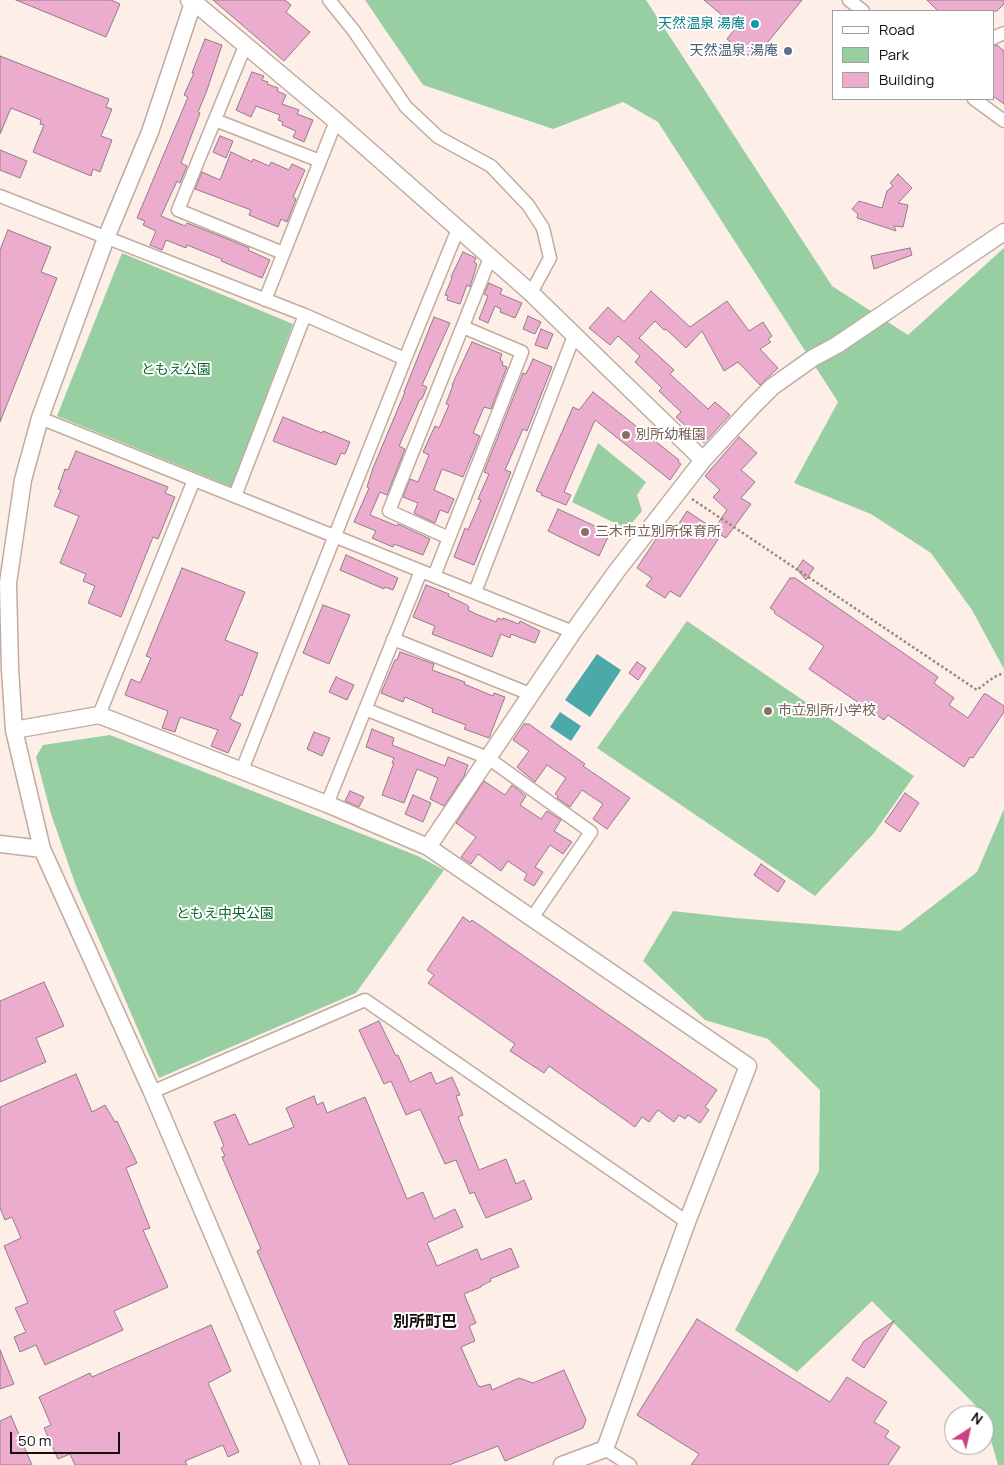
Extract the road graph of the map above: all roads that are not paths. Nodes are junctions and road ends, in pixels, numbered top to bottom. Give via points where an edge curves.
1 (330, 0) edge
2 (849, 0) edge
3 (193, 1) edge
4 (862, 10) edge
5 (245, 46) junction
6 (975, 100) edge
7 (215, 120) junction
8 (336, 121) junction
9 (1004, 121) edge
10 (320, 161) junction
11 (0, 196) edge
12 (458, 229) junction
13 (1004, 232) edge
14 (106, 238) junction
15 (283, 253) junction
16 (490, 258) junction
17 (531, 293) junction
18 (265, 300) junction
19 (305, 316) junction
20 (463, 327) junction
21 (574, 336) junction
22 (405, 359) junction
23 (40, 418) junction
24 (703, 460) junction
25 (194, 480) junction
26 (235, 496) junction
27 (334, 536) junction
28 (449, 538) junction
29 (421, 570) junction
30 (434, 576) junction
31 (475, 592) junction
32 (573, 632) junction
33 (393, 639) junction
34 (530, 694) junction
35 (365, 709) junction
36 (99, 715) junction
37 (14, 730) junction
38 (488, 758) junction
39 (242, 770) junction
40 (327, 804) junction
41 (0, 844) edge
42 (428, 847) junction
43 (42, 849) junction
44 (532, 918) junction
45 (152, 1092) junction
46 (687, 1222) junction
47 (605, 1449) junction
48 (311, 1465) edge
49 (562, 1465) edge
50 (630, 1465) edge

1 - 17 street via 406,107 438,137 491,166 528,205 543,228 550,258
2 - 4 street
3 - 5 street
3 - 14 street via 150,132
5 - 7 street
5 - 8 street
6 - 9 street
7 - 10 street
7 - 15 street via 178,210
8 - 10 street
8 - 12 street
10 - 15 street
11 - 14 street
12 - 16 street
12 - 22 street
13 - 24 street via 772,387
14 - 18 street
14 - 23 street
15 - 18 street
16 - 17 street
16 - 20 street
17 - 21 street
18 - 19 street
19 - 22 street
19 - 26 street
20 - 28 street via 522,352
20 - 28 street via 389,512
21 - 24 street
21 - 31 street
22 - 27 street
23 - 25 street
23 - 37 street via 23,480 8,583
24 - 32 street
25 - 26 street
25 - 36 street
26 - 27 street
27 - 29 street
27 - 39 street
28 - 30 street
29 - 30 street
29 - 33 street
30 - 31 street
31 - 32 street
32 - 34 street
33 - 34 street
33 - 35 street
34 - 38 street
35 - 38 street
35 - 40 street
36 - 37 street
36 - 39 street
37 - 43 street
38 - 42 street
38 - 44 street via 592,832
39 - 40 street
40 - 42 street
41 - 43 street
42 - 44 street
43 - 45 street
44 - 46 street via 748,1066
45 - 46 street via 365,1000
45 - 48 street
46 - 47 street
47 - 49 street
47 - 50 street

